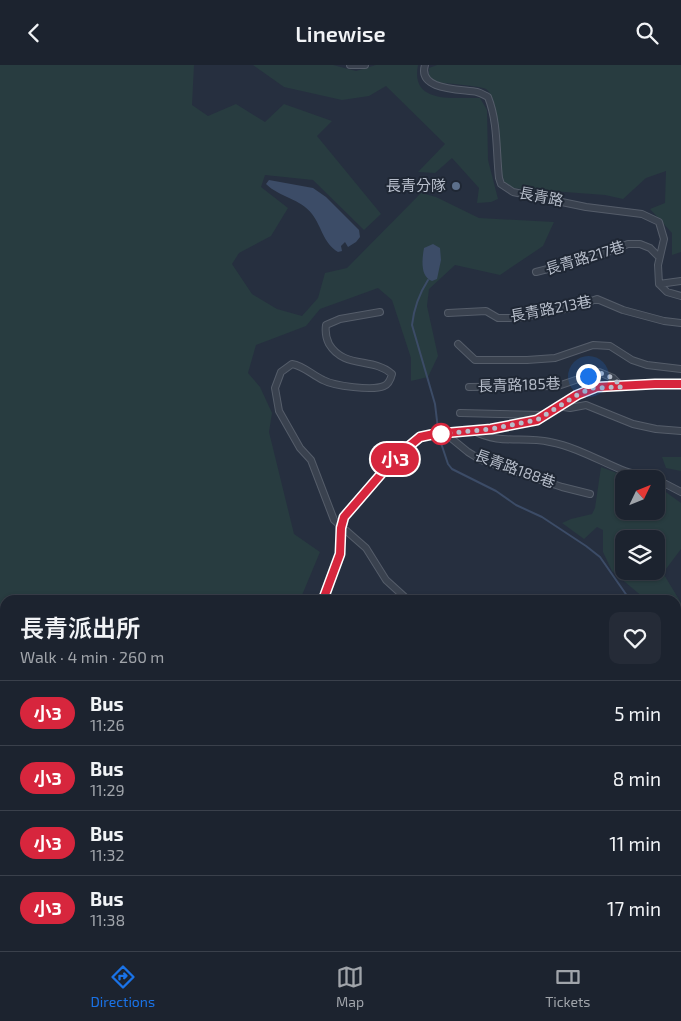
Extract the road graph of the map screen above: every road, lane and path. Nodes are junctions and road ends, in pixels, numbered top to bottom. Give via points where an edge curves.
1 (350, 65) edge
2 (365, 65) edge
3 (425, 65) edge
4 (659, 257) junction
5 (536, 272) dead end
6 (681, 281) edge
7 (659, 284) junction
8 (681, 296) edge
9 (380, 312) dead end
10 (448, 313) dead end
11 (681, 323) edge
12 (458, 344) dead end
13 (681, 369) edge
14 (681, 384) edge
15 (469, 387) dead end
16 (622, 387) junction
17 (558, 406) junction
18 (460, 413) dead end
19 (544, 415) junction
20 (473, 431) junction
21 (681, 431) edge
22 (446, 434) junction
23 (621, 470) edge
24 (665, 484) edge
25 (681, 492) edge
26 (590, 494) dead end
27 (341, 528) junction
28 (325, 595) edge
29 (402, 595) edge

1 - 2 street
3 - 4 street, 長青路 via 424,74 432,83 488,97 492,106 501,184 513,192 544,199 642,214 658,222 662,230 663,245
4 - 5 street, 長青路217巷 via 650,248 628,244 595,257
4 - 7 street, 長青路
6 - 7 street
7 - 8 street via 667,292
9 - 27 street via 340,319 326,325 325,331 334,352 344,359 385,367 392,374 384,386 369,388 332,384 292,364 281,372 275,388 279,411 300,448 311,460 334,520
10 - 11 street, 長青路213巷 via 486,311 498,317 518,318 570,308 596,299 664,321
12 - 13 street via 475,360 555,358 593,345 610,346 647,365
14 - 16 street
15 - 16 street, 長青路185巷 via 558,385 598,372 613,378
16 - 17 street via 592,388
17 - 19 street
17 - 21 street via 586,405 633,424
18 - 19 street
19 - 20 street via 537,420
20 - 22 street
20 - 23 street via 486,438 552,442 596,457
22 - 26 street, 長青路188巷 via 482,461
22 - 27 street via 420,437 408,447 348,511
24 - 25 street
27 - 28 street via 340,554
27 - 29 street via 366,549 386,580

